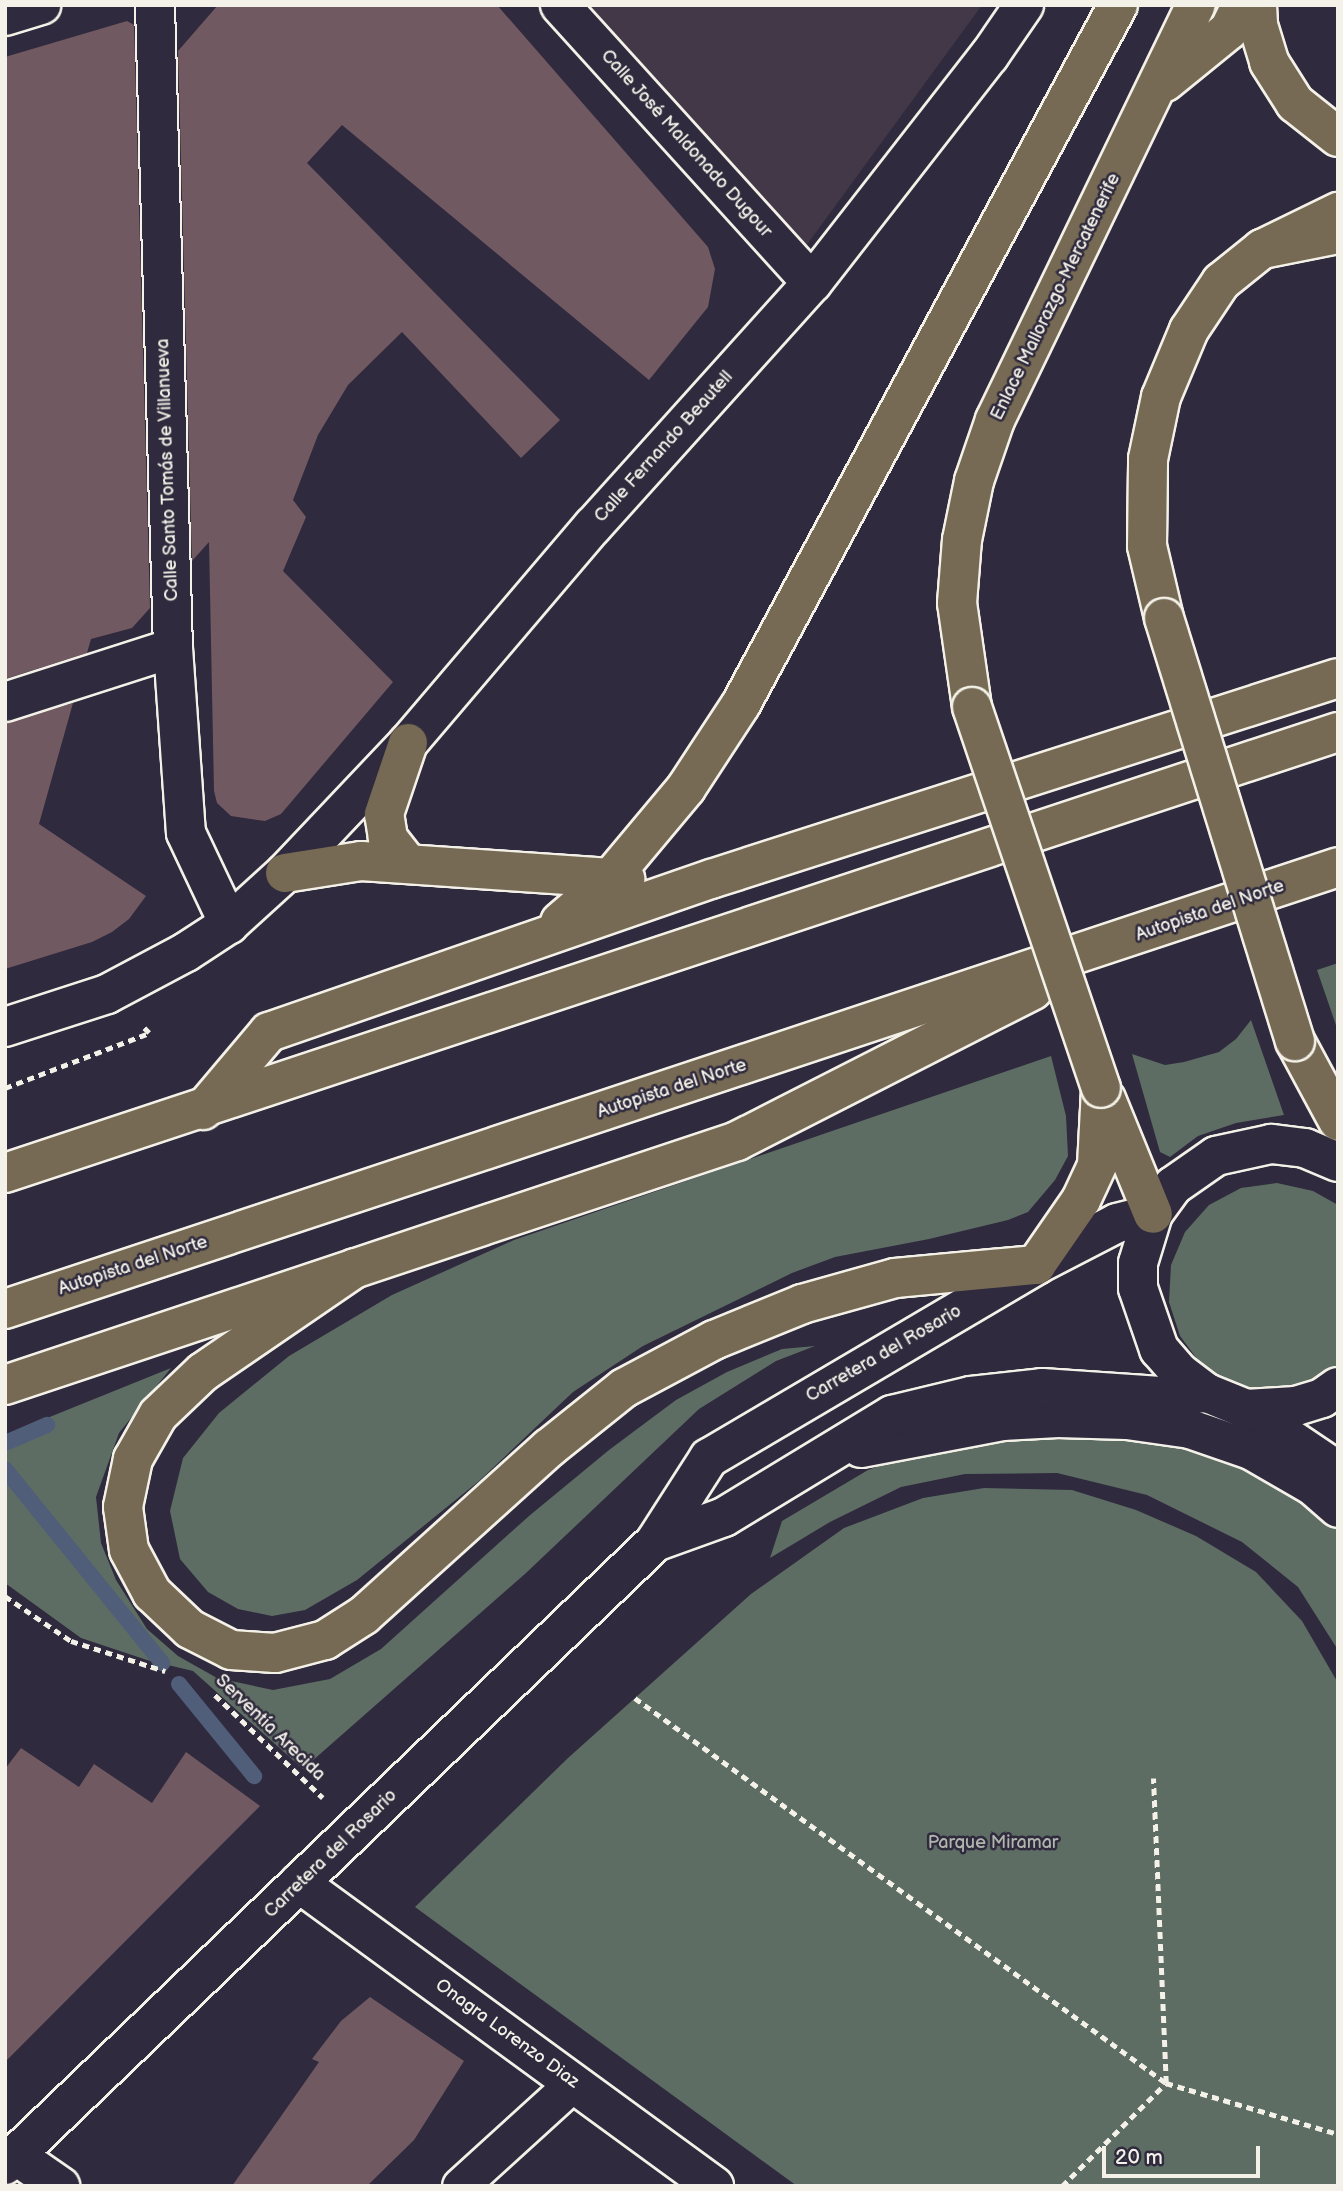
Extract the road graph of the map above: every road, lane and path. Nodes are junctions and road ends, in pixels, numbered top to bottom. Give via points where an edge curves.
1 (41, 5) edge
2 (155, 5) edge
3 (560, 5) edge
4 (1024, 5) edge
5 (1118, 5) edge
6 (1196, 5) edge
7 (1241, 5) edge
8 (1257, 5) edge
9 (5, 16) edge
10 (1158, 87) junction
11 (1338, 137) edge
12 (1338, 212) edge
13 (1338, 234) edge
14 (1262, 248) junction
15 (812, 283) junction
16 (173, 648) junction
17 (1338, 678) edge
18 (5, 702) edge
19 (1338, 732) edge
20 (408, 743) junction
21 (408, 864) junction
22 (1338, 867) edge
23 (285, 873) junction
24 (610, 879) junction
25 (711, 879) junction
26 (229, 924) junction
27 (1141, 934) junction
28 (544, 935) junction
29 (5, 1027) edge
30 (1101, 1088) junction
31 (203, 1110) junction
32 (1338, 1121) edge
33 (1338, 1162) edge
34 (5, 1173) edge
35 (1153, 1214) junction
36 (1036, 1265) junction
37 (355, 1268) junction
38 (5, 1308) edge
39 (5, 1385) edge
40 (1338, 1387) edge
41 (1206, 1393) junction
42 (1246, 1409) junction
43 (824, 1455) junction
44 (1338, 1471) edge
45 (1338, 1508) edge
46 (655, 1542) junction
47 (5, 1596) edge
48 (174, 1672) dead end
49 (205, 1685) dead end
50 (635, 1698) dead end
51 (1153, 1778) dead end
52 (356, 1830) junction
53 (299, 1884) junction
54 (573, 2082) junction
55 (1166, 2083) junction
56 (1338, 2134) edge
57 (10, 2160) edge
58 (60, 2186) edge
59 (460, 2186) edge
60 (714, 2186) edge
61 (1062, 2186) edge

1 - 9 street
2 - 16 street, Calle Santo Tomás de Villanueva
3 - 15 street, Calle José Maldonado Dugour
4 - 15 street, Calle Fernando Beautell
5 - 24 main road via 741,704 686,788
6 - 10 main road, Enlace Mallorazgo-Mercatenerife
7 - 10 main road via 1229,30
8 - 11 main road via 1269,62 1294,103
10 - 30 main road, Enlace Mallorazgo-Mercatenerife, bridge via 995,420 974,481 962,540 957,603 972,707
12 - 14 main road
13 - 14 main road
14 - 32 main road, bridge via 1221,282 1189,330 1161,397 1148,459 1147,546 1164,618 1295,1041
15 - 20 street, Calle Fernando Beautell via 593,526
16 - 18 street
16 - 26 street, Calle Santo Tomás de Villanueva via 186,833
17 - 25 main road
19 - 31 main road
20 - 21 main road via 384,814 388,838
20 - 23 street, Calle Fernando Beautell
21 - 23 main road via 361,861
21 - 24 main road
22 - 27 main road, Autopista del Norte
23 - 26 street, Calle Fernando Beautell
24 - 25 main road
24 - 28 main road
25 - 28 main road
26 - 29 street, Calle Fernando Beautell via 107,994
27 - 37 main road via 737,1141
27 - 38 main road, Autopista del Norte
28 - 31 main road via 269,1032
30 - 35 main road, Enlace Mallorazgo-Mercatenerife
30 - 36 main road via 1097,1165 1081,1200
31 - 34 main road
33 - 35 street via 1306,1149 1271,1144 1216,1156 1173,1186
35 - 36 street, Carretera del Rosario via 1117,1223
35 - 41 street via 1138,1263 1138,1288 1159,1349
36 - 37 main road via 895,1278 802,1304 714,1340 624,1388 549,1448 364,1615 325,1640 275,1653 230,1650 190,1629 152,1593 129,1550 123,1507 133,1459 158,1415 203,1372
36 - 46 street, Carretera del Rosario via 709,1458
37 - 39 main road
40 - 42 street via 1296,1406
41 - 42 street
41 - 43 street, Carretera del Rosario via 1164,1396 1042,1388 971,1396 892,1415
42 - 44 street
43 - 45 street via 1002,1422 1127,1420 1190,1429 1251,1450 1313,1486
43 - 46 street, Carretera del Rosario via 724,1517
46 - 52 street, Carretera del Rosario
47 - 48 path via 71,1641
49 - 52 path, Serventía Arecida
50 - 55 path
51 - 55 path
52 - 53 street, Carretera del Rosario
53 - 54 street, Onagra Lorenzo Diaz
53 - 57 street, Carretera del Rosario
54 - 59 street
54 - 60 street, Onagra Lorenzo Diaz
55 - 56 path
55 - 61 path
57 - 58 street

